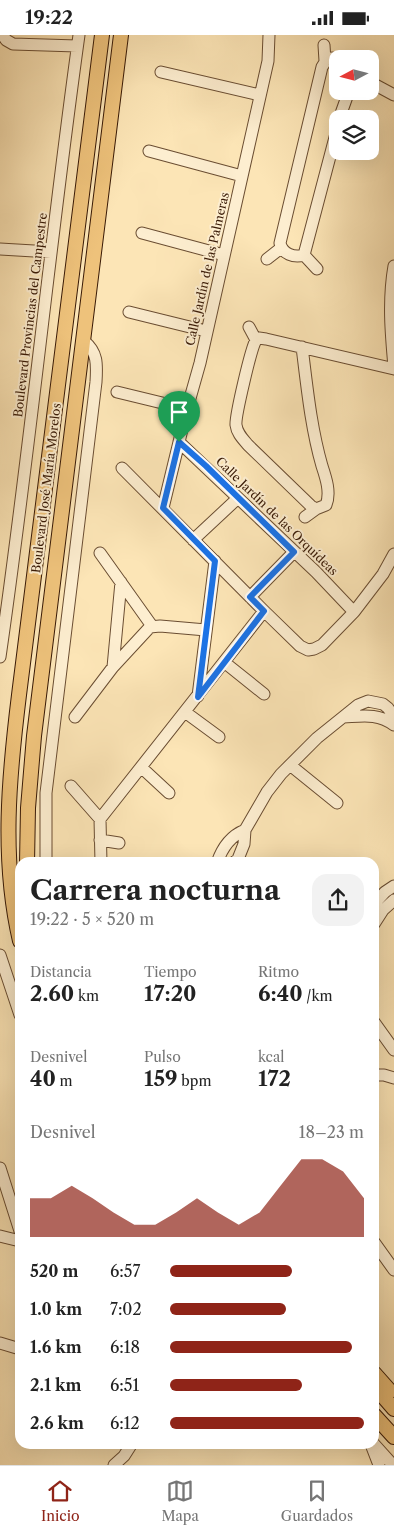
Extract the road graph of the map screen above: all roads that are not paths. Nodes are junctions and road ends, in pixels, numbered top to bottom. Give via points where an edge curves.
1 (3, 35) edge
2 (102, 35) edge
3 (121, 35) edge
4 (269, 35) edge
5 (78, 41) edge
6 (324, 45) dead end
7 (329, 59) edge
8 (325, 61) junction
9 (161, 72) dead end
10 (379, 87) edge
11 (260, 95) junction
12 (394, 95) edge
13 (149, 151) dead end
14 (329, 160) edge
15 (242, 176) junction
16 (142, 233) dead end
17 (0, 249) edge
18 (281, 249) junction
19 (51, 252) junction
20 (224, 255) junction
21 (304, 255) junction
22 (267, 259) dead end
23 (394, 266) edge
24 (317, 269) dead end
25 (129, 312) dead end
26 (249, 327) dead end
27 (206, 331) junction
28 (256, 340) junction
29 (84, 341) junction
30 (302, 347) junction
31 (394, 368) edge
32 (117, 392) dead end
33 (187, 409) junction
34 (179, 442) junction
35 (122, 468) dead end
36 (238, 498) junction
37 (163, 508) junction
38 (316, 509) junction
39 (305, 517) dead end
40 (193, 540) junction
41 (294, 552) junction
42 (100, 553) dead end
43 (394, 554) edge
44 (215, 561) junction
45 (389, 571) edge
46 (121, 582) junction
47 (250, 597) junction
48 (264, 611) junction
49 (354, 611) junction
50 (152, 626) junction
51 (206, 629) junction
52 (0, 653) edge
53 (224, 662) junction
54 (113, 667) junction
55 (264, 694) dead end
56 (198, 697) junction
57 (185, 712) junction
58 (75, 717) dead end
59 (344, 717) junction
60 (394, 717) edge
61 (394, 725) edge
62 (219, 737) dead end
63 (290, 765) junction
64 (142, 768) junction
65 (71, 786) dead end
66 (169, 793) dead end
67 (337, 803) dead end
68 (100, 819) junction
69 (245, 830) junction
70 (100, 840) junction
71 (119, 843) dead end
72 (27, 857) edge
73 (46, 857) edge
74 (101, 857) edge
75 (220, 857) edge
76 (239, 857) edge
77 (394, 886) edge
78 (379, 899) edge
79 (394, 899) edge
80 (379, 916) edge
81 (15, 918) edge
82 (0, 955) edge
83 (15, 1000) edge
84 (379, 1029) edge
85 (394, 1050) edge
86 (379, 1075) edge
87 (394, 1078) edge
88 (0, 1168) edge
89 (15, 1215) edge
90 (0, 1235) edge
91 (15, 1240) edge
92 (379, 1249) edge
93 (394, 1270) edge
94 (0, 1343) edge
95 (15, 1348) edge
96 (379, 1378) edge
97 (379, 1392) edge
98 (394, 1395) edge
99 (394, 1409) edge
100 (379, 1420) edge
101 (394, 1437) edge
102 (128, 1449) edge
103 (374, 1449) edge
104 (377, 1449) edge
105 (114, 1465) edge
106 (379, 1465) edge
107 (393, 1465) edge

1 - 5 street via 13,44
2 - 81 main road, Boulevard José María Morelos via 10,786 9,870
3 - 29 main road, Boulevard José María Morelos
4 - 11 street, Calle Jardín de las Palmeras via 269,55
5 - 19 street, Boulevard Provincias del Campestre
6 - 8 street
7 - 8 street
8 - 18 street via 280,241
9 - 11 street
10 - 12 street
11 - 15 street, Calle Jardín de las Palmeras
13 - 15 street
14 - 21 street
15 - 20 street, Calle Jardín de las Palmeras
16 - 20 street
17 - 19 street
18 - 21 street via 289,254
18 - 22 street
19 - 52 street, Boulevard Provincias del Campestre via 21,513
20 - 27 street, Calle Jardín de las Palmeras
21 - 24 street
23 - 31 street via 391,329
25 - 27 street
26 - 28 street
27 - 33 street, Calle Jardín de las Palmeras
28 - 30 street via 261,338
28 - 38 street via 237,411 236,427 248,445
29 - 72 main road, Boulevard José María Morelos via 34,736
29 - 73 street via 95,353 96,382 46,793
30 - 31 street
30 - 38 street via 313,427 328,497 326,505
32 - 33 street
33 - 34 street, Calle Jardín de las Palmeras
34 - 36 street, Calle Jardín de las Orquídeas
34 - 37 street, Calle Jardín de las Palmeras
35 - 37 street
36 - 40 street
36 - 41 street, Calle Jardín de las Orquídeas
37 - 40 street
38 - 39 street
40 - 44 street
41 - 47 street
41 - 49 street, Calle Jardín de las Orquídeas
42 - 46 street
43 - 45 street
44 - 47 street
44 - 51 street
45 - 49 street
46 - 50 street
46 - 54 street
47 - 48 street
48 - 49 street via 300,645 311,650 322,645
48 - 53 street
50 - 51 street
50 - 54 street
51 - 56 street
53 - 55 street
53 - 56 street
54 - 58 street
56 - 57 street
57 - 62 street
57 - 64 street
59 - 60 street via 358,705 372,700 386,706
59 - 61 street via 374,715
59 - 63 street
63 - 67 street
63 - 69 street via 267,792
64 - 66 street
64 - 68 street
65 - 68 street
68 - 70 street
69 - 75 street via 228,843
69 - 76 street
70 - 71 street
70 - 74 street
77 - 78 street
79 - 80 street
82 - 83 street
84 - 85 street
86 - 87 street
88 - 89 street
90 - 91 street
92 - 93 street
94 - 95 street
96 - 98 main road
97 - 99 main road
100 - 101 main road
102 - 105 street
103 - 106 street
104 - 107 street

